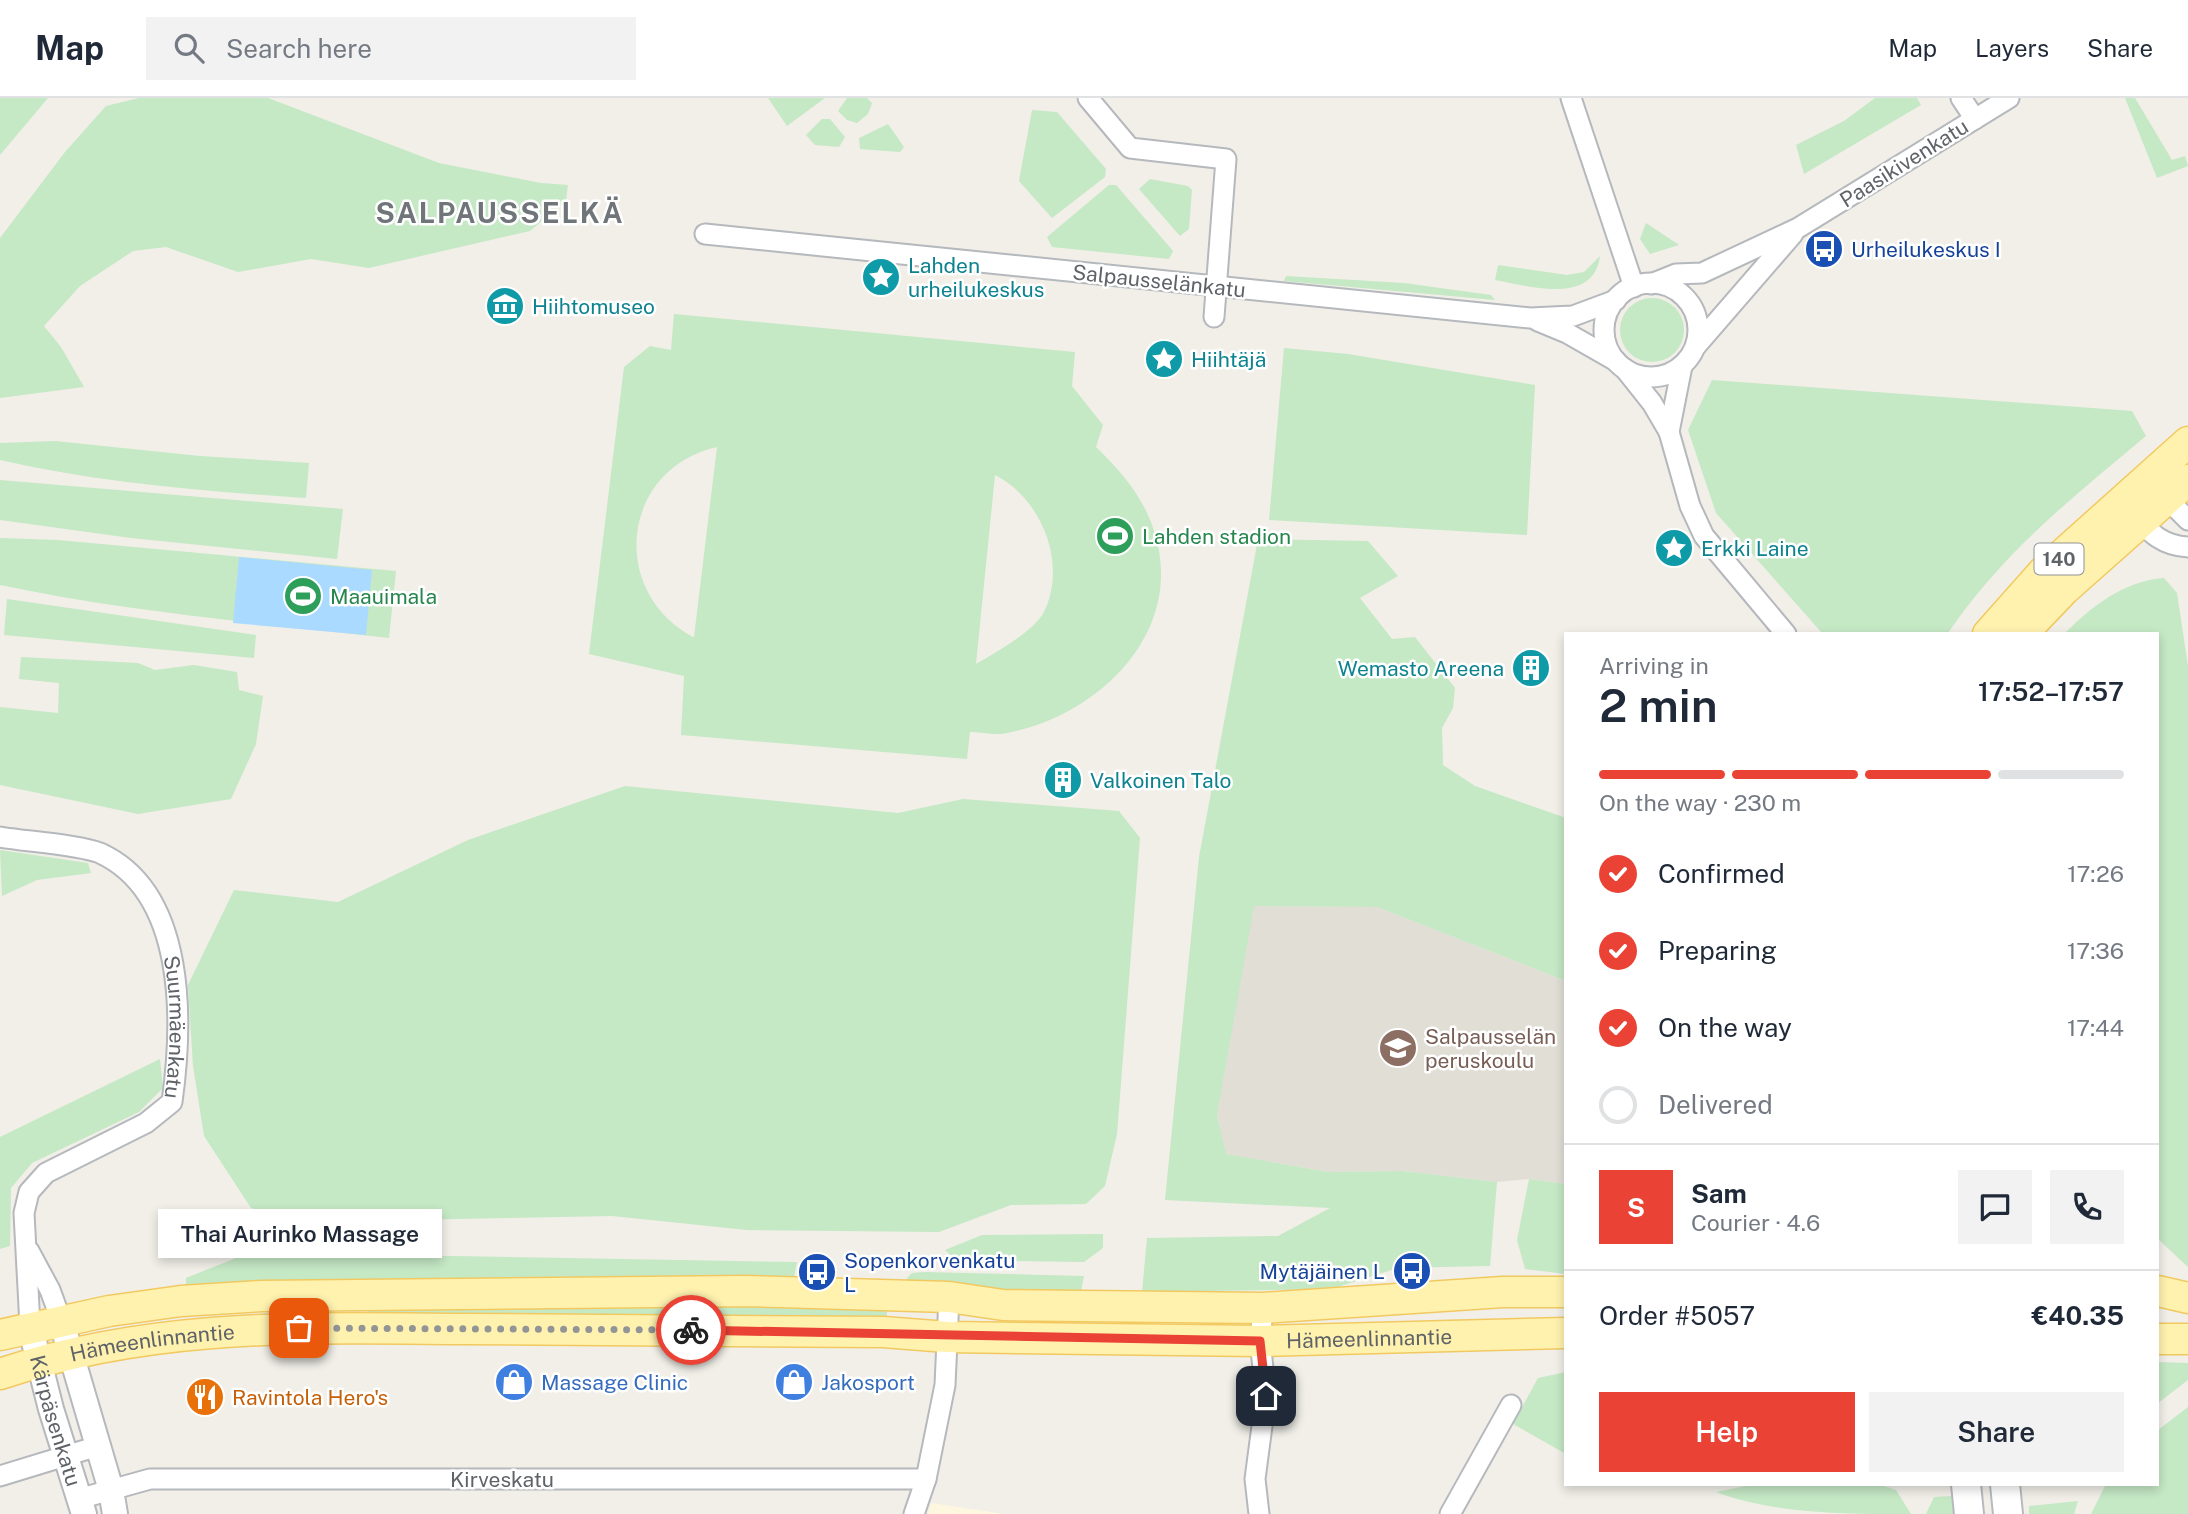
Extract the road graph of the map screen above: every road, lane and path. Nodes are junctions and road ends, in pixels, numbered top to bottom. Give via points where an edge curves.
1 (1088, 98) edge
2 (1572, 98) edge
3 (1961, 98) edge
4 (2009, 98) edge
5 (1975, 119) junction
6 (1798, 228) junction
7 (705, 234) dead end
8 (1643, 285) junction
9 (1217, 287) junction
10 (1616, 300) junction
11 (1214, 317) dead end
12 (1530, 318) junction
13 (1696, 346) junction
14 (1620, 365) junction
15 (1682, 366) junction
16 (1669, 432) junction
17 (2188, 442) edge
18 (2136, 490) junction
19 (2181, 499) edge
20 (2142, 522) junction
21 (2188, 547) edge
22 (1784, 632) edge
23 (1990, 632) edge
24 (2024, 632) edge
25 (0, 837) edge
26 (29, 1250) junction
27 (2159, 1291) edge
28 (1564, 1292) edge
29 (949, 1297) junction
30 (2159, 1298) edge
31 (2188, 1298) edge
32 (1263, 1308) junction
33 (61, 1320) junction
34 (30, 1326) junction
35 (1564, 1333) edge
36 (0, 1335) edge
37 (947, 1337) junction
38 (2159, 1339) edge
39 (2188, 1339) edge
40 (1260, 1341) junction
41 (71, 1353) junction
42 (39, 1361) junction
43 (0, 1374) edge
44 (1511, 1405) dead end
45 (98, 1446) junction
46 (65, 1455) junction
47 (0, 1476) edge
48 (926, 1479) junction
49 (1966, 1486) edge
50 (2005, 1486) edge
51 (113, 1502) edge
52 (83, 1506) edge
53 (915, 1514) edge
54 (1259, 1514) edge
55 (1450, 1514) edge
56 (1969, 1514) edge
57 (2008, 1514) edge

1 - 9 street via 1130,148 1226,159
2 - 8 street
3 - 5 street
4 - 5 street, Paasikivenkatu
5 - 6 street, Paasikivenkatu
6 - 8 street, Paasikivenkatu via 1702,273 1676,274
6 - 13 street, Paasikivenkatu
7 - 9 street, Salpausselänkatu
8 - 10 street
8 - 13 street via 1676,290 1693,309
9 - 11 street
9 - 12 street, Salpausselänkatu
10 - 12 street, Salpausselänkatu via 1573,316
10 - 14 street via 1604,331 1609,352
12 - 14 street, Salpausselänkatu via 1567,333
13 - 15 street
14 - 15 street via 1654,377
14 - 16 street
15 - 16 street
16 - 22 street via 1690,506 1704,536
17 - 18 main road, 140
18 - 19 street
18 - 20 street
18 - 23 main road, 140 via 2045,571
19 - 20 main road, 140
20 - 21 street via 2161,540
20 - 24 main road, 140
25 - 26 street, Suurmäenkatu via 99,852 138,881 174,958 177,1067 172,1102 146,1123 46,1173 29,1192 24,1213
26 - 33 street, Suurmäenkatu
26 - 34 street, Suurmäenkatu
27 - 31 main road
28 - 32 main road, Hämeenlinnantie
29 - 32 main road, Hämeenlinnantie via 1003,1305
29 - 33 main road, Hämeenlinnantie via 746,1291 275,1296 181,1301
29 - 37 street
30 - 31 main road
32 - 40 street
33 - 34 main road, Hämeenlinnantie
33 - 41 street, Suurmäenkatu
34 - 36 main road, Hämeenlinnantie
34 - 42 street, Kärpäsenkatu
35 - 40 main road, Hämeenlinnantie
37 - 40 main road, Hämeenlinnantie
37 - 41 main road, Hämeenlinnantie via 883,1332 272,1328 194,1332
37 - 48 street via 944,1385
38 - 39 main road
40 - 54 street via 1266,1396 1255,1479
41 - 42 main road, Hämeenlinnantie
41 - 45 street, Kärpäsenkatu
42 - 43 main road, Hämeenlinnantie
42 - 46 street, Kärpäsenkatu
44 - 55 street
45 - 46 street
45 - 51 street, Kärpäsenkatu
46 - 47 street
46 - 52 street, Kärpäsenkatu
48 - 51 street, Kirveskatu via 150,1479
48 - 53 street
49 - 56 main road
50 - 57 main road
51 - 52 street, Kirveskatu

